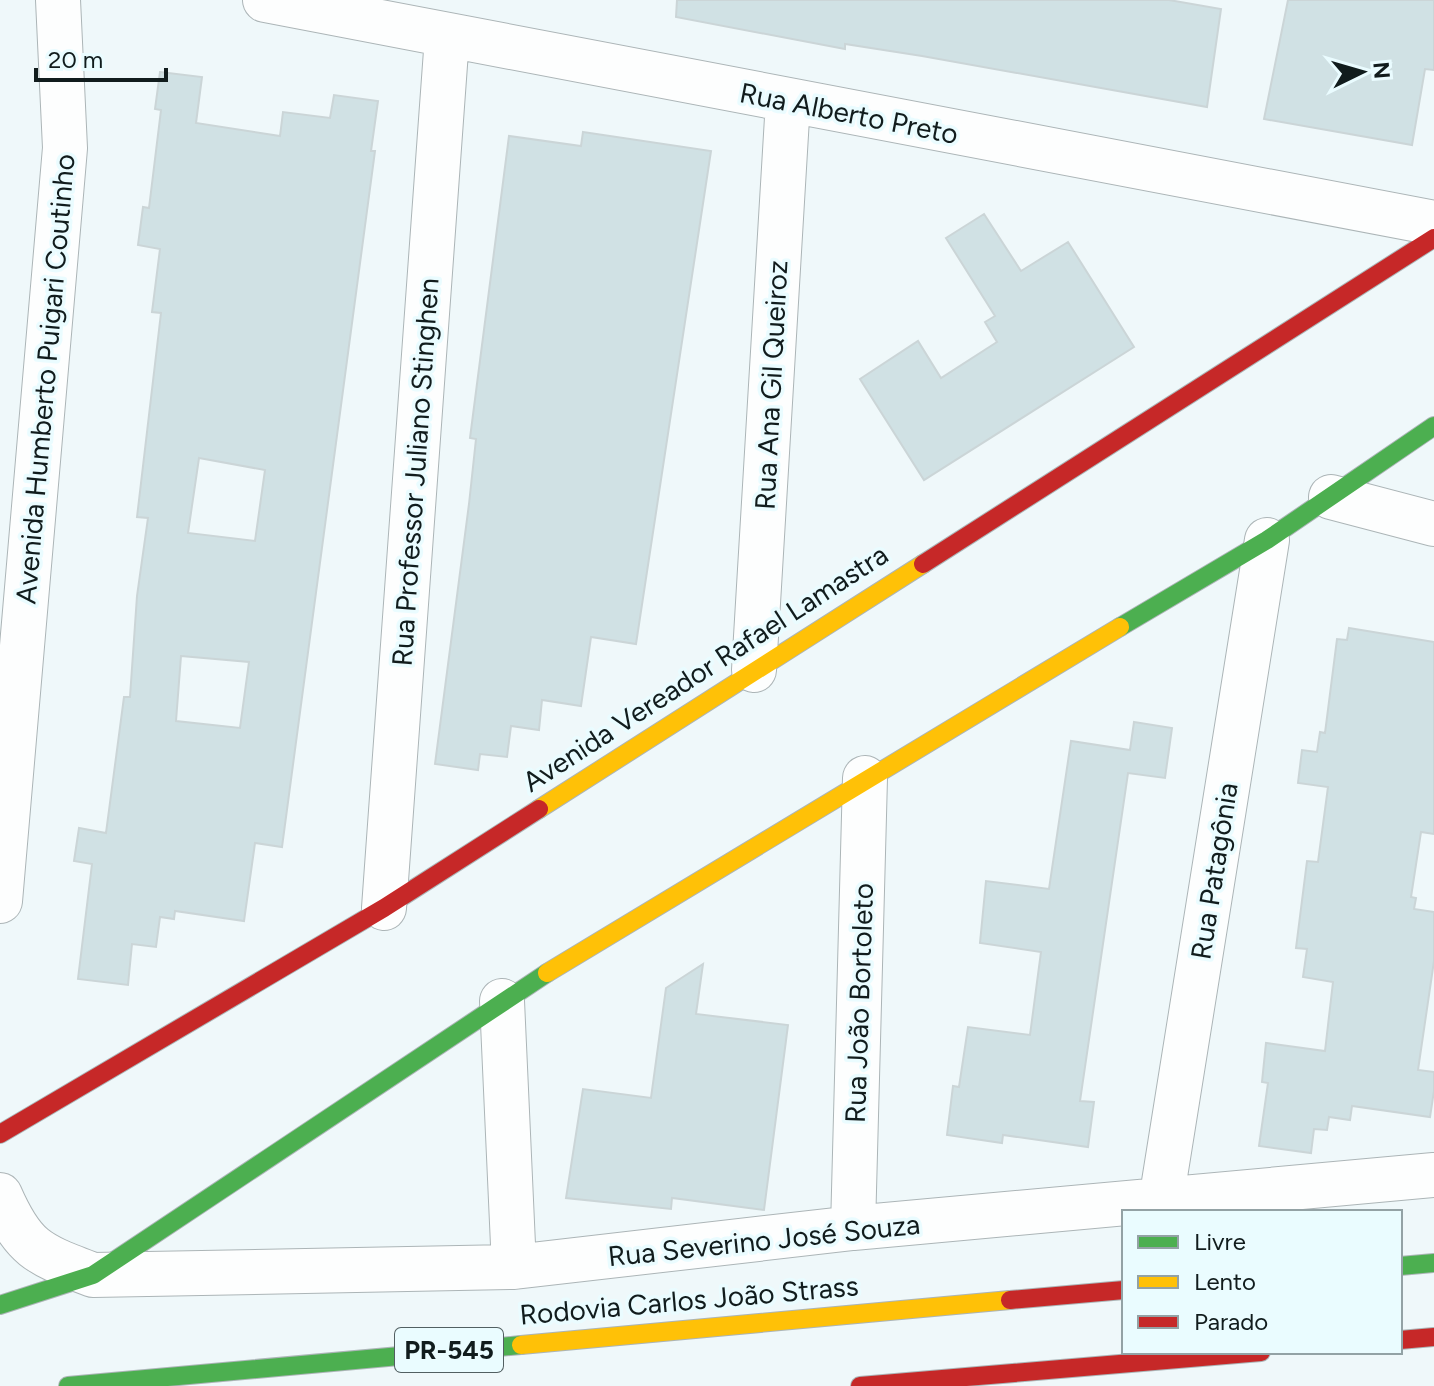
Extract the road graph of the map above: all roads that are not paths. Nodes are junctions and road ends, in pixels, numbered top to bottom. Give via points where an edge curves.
1 (58, 0) edge
2 (265, 0) edge
3 (447, 37) junction
4 (788, 101) junction
5 (1434, 223) edge
6 (1434, 238) edge
7 (1434, 426) edge
8 (1331, 497) junction
9 (1434, 524) edge
10 (1267, 540) junction
11 (754, 670) junction
12 (865, 778) junction
13 (0, 901) edge
14 (384, 908) junction
15 (502, 1001) junction
16 (0, 1134) edge
17 (1434, 1175) edge
18 (0, 1195) edge
19 (1161, 1201) junction
20 (853, 1228) junction
21 (1434, 1263) edge
22 (1402, 1266) edge
23 (514, 1267) junction
24 (93, 1275) junction
25 (1122, 1290) edge
26 (0, 1305) edge
27 (1434, 1337) edge
28 (1402, 1340) edge
29 (1237, 1354) edge
30 (68, 1386) edge
31 (860, 1386) edge

1 - 13 street, Avenida Humberto Puigari Coutinho via 65,148
2 - 3 street, Rua Alberto Preto
3 - 4 street, Rua Alberto Preto
3 - 14 street, Rua Professor Juliano Stinghen
4 - 5 street, Rua Alberto Preto
4 - 11 street, Rua Ana Gil Queiroz
6 - 11 main road, Avenida Vereador Rafael Lamastra
7 - 8 main road
8 - 9 street
8 - 10 main road
10 - 12 main road
10 - 19 street, Rua Patagônia
11 - 14 main road, Avenida Vereador Rafael Lamastra
12 - 15 main road
12 - 20 street, Rua João Bortoleto
14 - 16 main road, Avenida Vereador Rafael Lamastra
15 - 23 street
15 - 24 main road
17 - 19 street, Rua Severino José Souza
18 - 24 street via 17,1234 50,1259
19 - 20 street, Rua Severino José Souza
20 - 23 street, Rua Severino José Souza
21 - 22 main road
23 - 24 street, Rua Severino José Souza
24 - 26 main road
25 - 30 main road, Rodovia Carlos João Strass / PR-545
27 - 28 main road
29 - 31 main road

